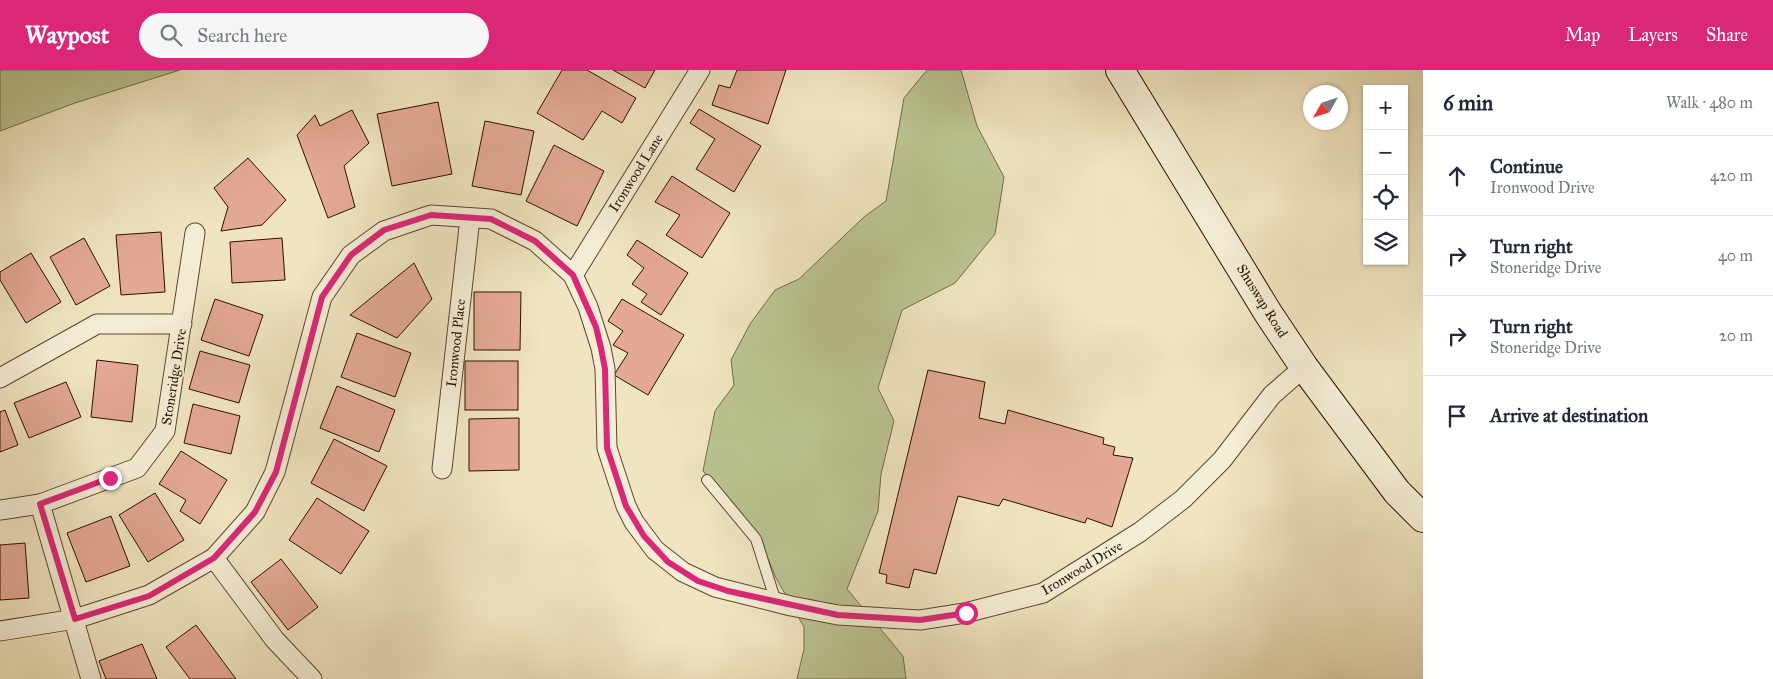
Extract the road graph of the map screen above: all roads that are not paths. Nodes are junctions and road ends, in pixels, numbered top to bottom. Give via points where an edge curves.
1 (700, 70) edge
2 (1120, 70) edge
3 (470, 218) junction
4 (195, 233) dead end
5 (573, 275) junction
6 (182, 324) junction
7 (1304, 367) junction
8 (0, 378) edge
9 (442, 469) dead end
10 (707, 480) dead end
11 (40, 504) junction
12 (0, 510) edge
13 (1423, 518) edge
14 (214, 558) junction
15 (776, 602) junction
16 (75, 619) junction
17 (0, 631) edge
18 (92, 679) edge
19 (312, 679) edge

1 - 5 street, Ironwood Lane
2 - 7 street, Shuswap Road
3 - 5 street, Ironwood Drive via 491,219 535,241
3 - 9 street, Ironwood Place
3 - 14 street, Ironwood Drive via 431,215 384,230 351,255 322,297 276,472 255,512
4 - 6 street, Stoneridge Drive
5 - 15 street, Ironwood Drive via 596,327 605,369 607,448 634,522 655,550 683,572 721,589
6 - 8 street via 97,324
6 - 11 street, Stoneridge Drive via 165,431 137,468
7 - 13 street, Shuswap Road via 1397,492
7 - 15 street, Ironwood Drive via 1272,395 1222,460 1184,498 1140,532 1043,594 966,613 920,620 838,615
10 - 15 lane via 756,539
11 - 12 street, Stoneridge Drive
11 - 16 street
14 - 16 street, Ironwood Drive via 149,596
14 - 19 street via 275,640
16 - 17 street, Ironwood Drive
16 - 18 street

